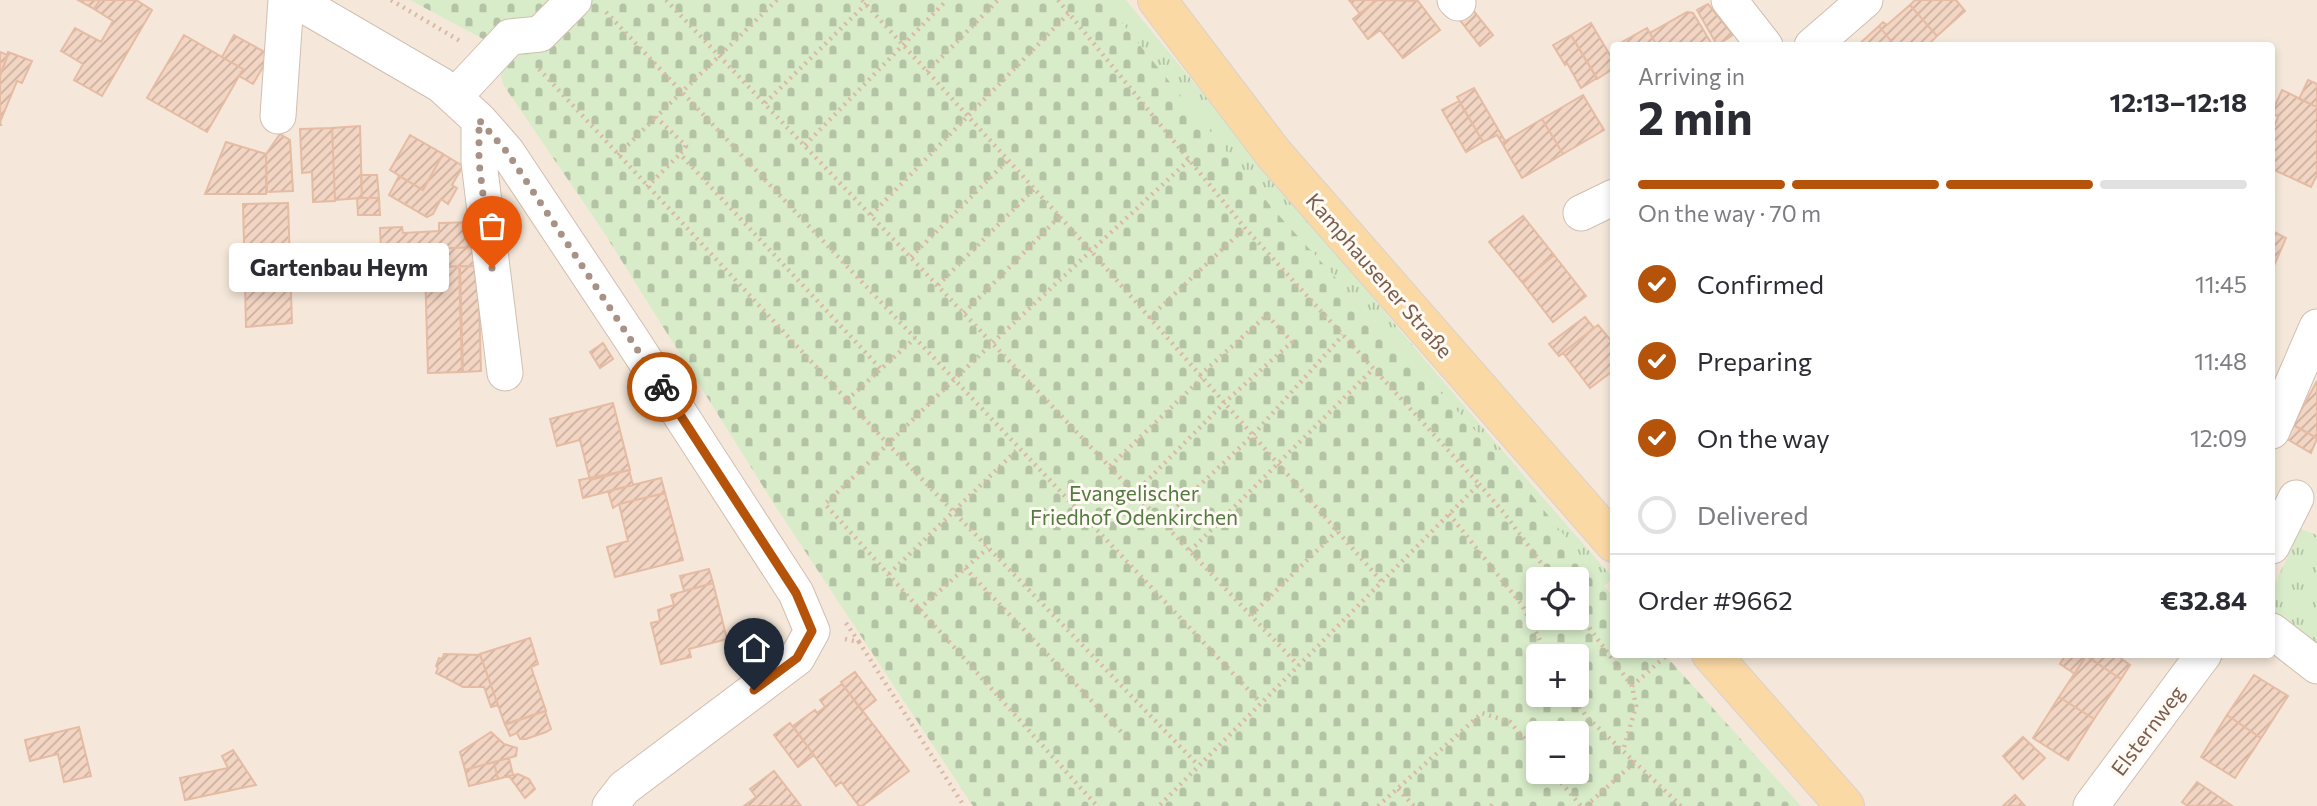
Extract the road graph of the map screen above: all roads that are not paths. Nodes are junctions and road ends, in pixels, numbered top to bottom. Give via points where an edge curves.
1 (286, 0) edge
2 (295, 0) edge
3 (1157, 0) edge
4 (1729, 0) edge
5 (1865, 0) edge
6 (589, 5) edge
7 (1762, 42) edge
8 (1817, 42) edge
9 (467, 108) junction
10 (278, 116) dead end
11 (1610, 199) edge
12 (1581, 213) dead end
13 (2317, 327) edge
14 (505, 373) dead end
15 (2275, 424) edge
16 (2295, 498) edge
17 (1610, 538) edge
18 (2275, 540) edge
19 (2275, 633) edge
20 (1715, 658) edge
21 (2201, 658) edge
22 (2317, 666) edge
23 (610, 806) edge
24 (1845, 806) edge
25 (2091, 806) edge

1 - 10 street
2 - 9 street via 426,75
3 - 17 main road, Kamphausener Straße via 1274,154
4 - 7 street
5 - 8 street
6 - 9 street via 540,34 501,47
9 - 14 street via 479,162
9 - 23 street via 507,152 796,593 812,631 797,658 624,788
11 - 12 street
13 - 15 street
16 - 18 street
19 - 22 street
20 - 24 main road
21 - 25 street, Elsternweg

